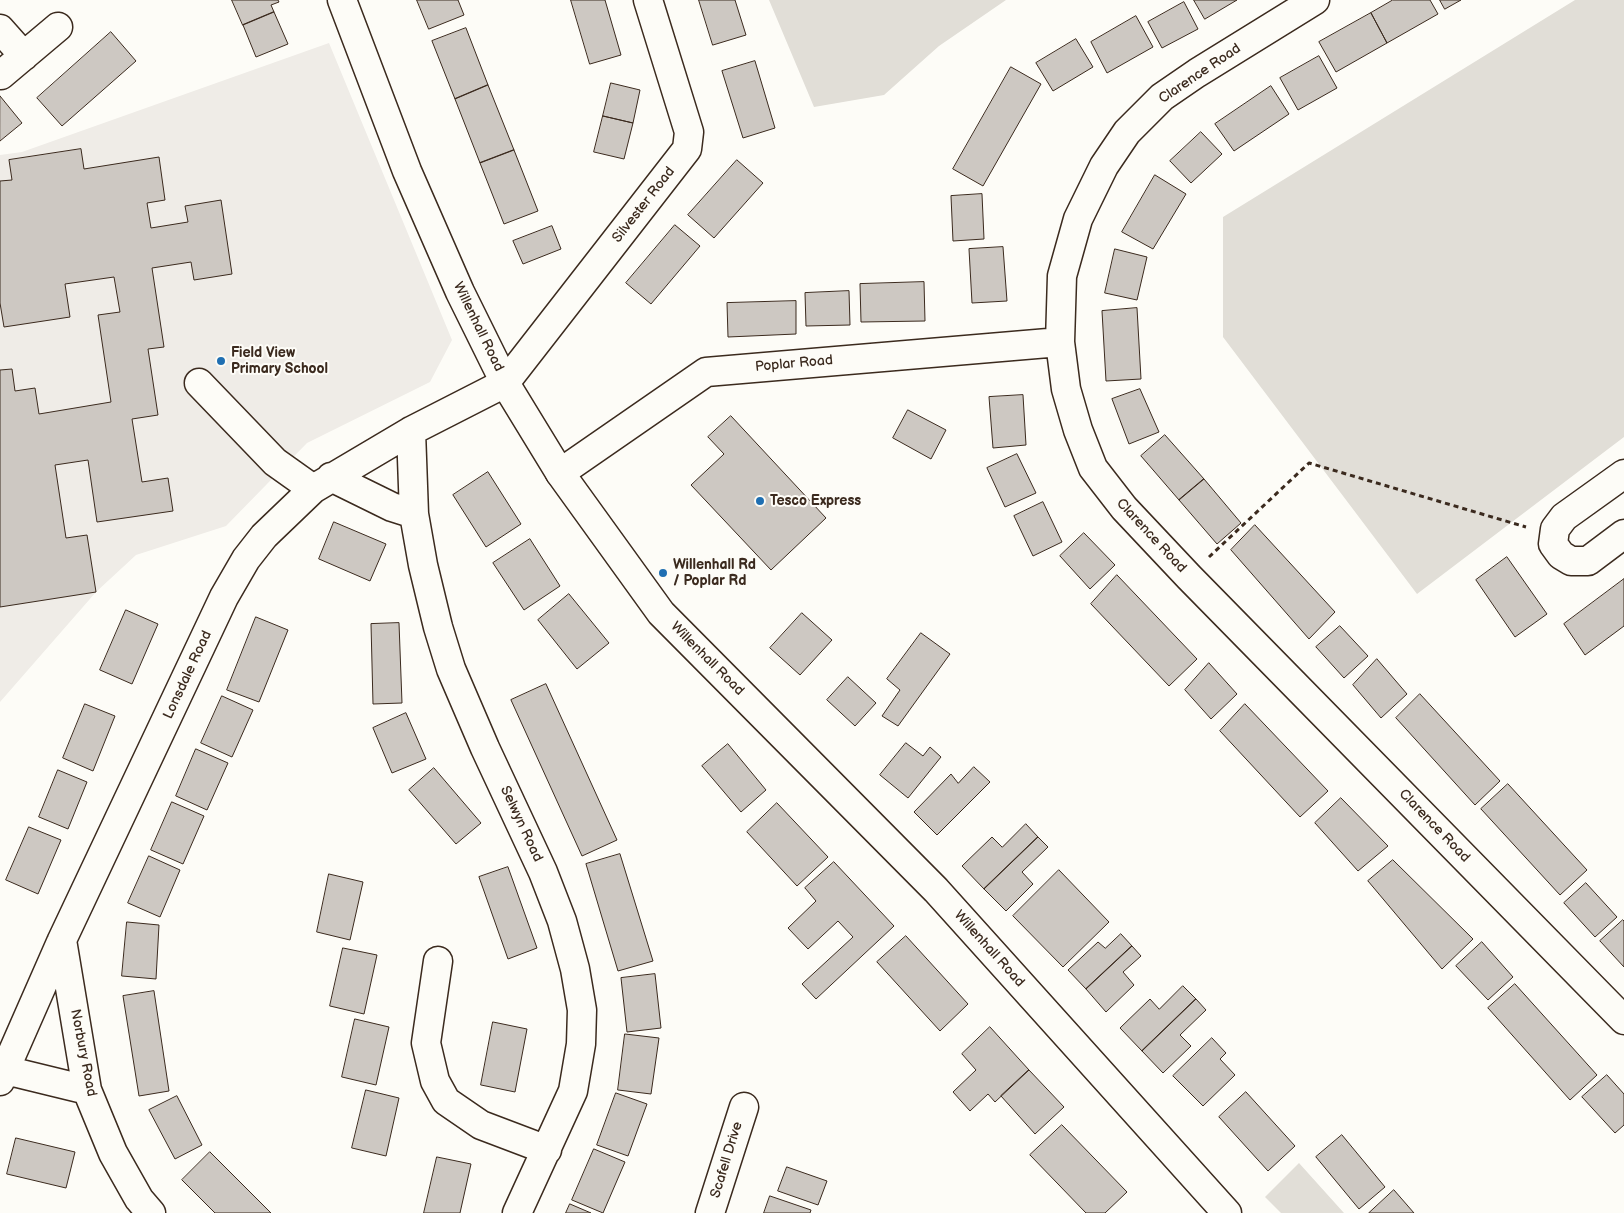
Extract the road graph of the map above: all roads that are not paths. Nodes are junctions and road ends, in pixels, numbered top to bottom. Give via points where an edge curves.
1 (342, 0) edge
2 (648, 0) edge
3 (1314, 0) edge
4 (58, 27) dead end
5 (0, 29) edge
6 (24, 56) junction
7 (1, 75) edge
8 (1060, 342) junction
9 (199, 383) dead end
10 (505, 383) junction
11 (411, 431) junction
12 (560, 473) junction
13 (1624, 474) edge
14 (322, 483) junction
15 (414, 514) junction
16 (1624, 534) edge
17 (62, 940) junction
18 (438, 961) dead end
19 (1624, 1020) edge
20 (2, 1072) edge
21 (87, 1090) junction
22 (744, 1107) dead end
23 (547, 1150) junction
24 (151, 1213) edge
25 (517, 1213) edge
26 (710, 1213) edge
27 (1227, 1213) edge

1 - 10 street, Willenhall Road via 407,171 460,292
2 - 10 street, Silvester Road via 689,132 687,149
3 - 8 street, Clarence Road via 1197,72 1162,97 1127,132 1104,166 1078,219 1062,276
4 - 6 street
5 - 6 street
6 - 7 street
8 - 12 street, Poplar Road via 706,372
8 - 19 street, Clarence Road via 1066,390 1078,430 1093,468 1124,508
9 - 14 street via 275,462
10 - 11 street, Lonsdale Road
10 - 12 street, Willenhall Road
11 - 14 street, Lonsdale Road
11 - 15 street, Selwyn Road
12 - 27 street, Willenhall Road via 662,613 936,890
13 - 16 street via 1564,517 1555,529 1553,544 1560,556 1571,561 1588,561
14 - 15 street
14 - 17 street, Lonsdale Road via 264,536 224,597
15 - 23 street, Selwyn Road via 423,565 451,669 543,872 562,921 575,969 582,1010 581,1044 573,1090
17 - 20 street, Lonsdale Road
17 - 21 street, Norbury Road
18 - 23 street via 426,1043 435,1081 446,1101 481,1125
20 - 21 street
21 - 24 street, Norbury Road via 112,1153
22 - 26 street, Scafell Drive
23 - 25 street, Selwyn Road

